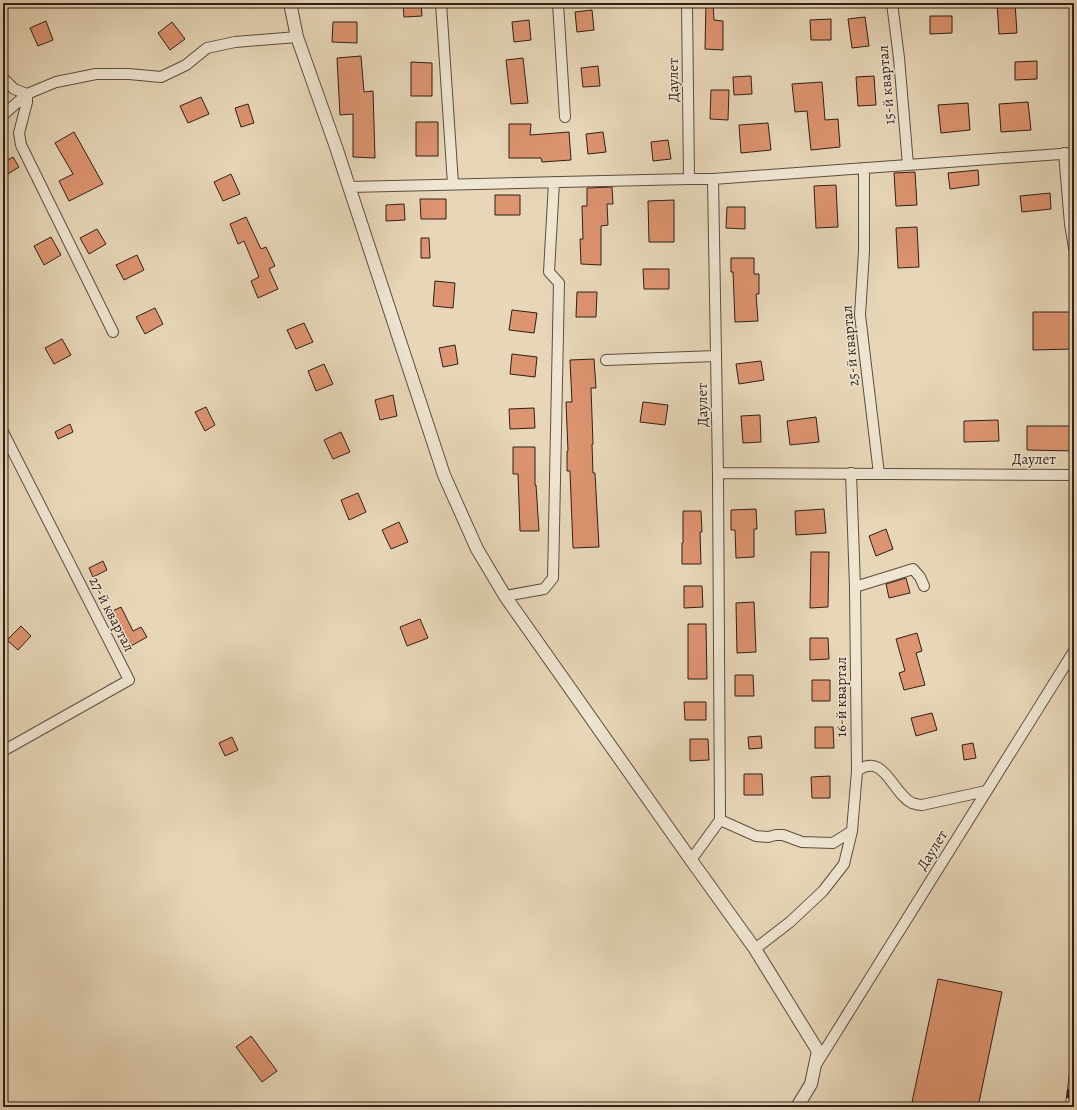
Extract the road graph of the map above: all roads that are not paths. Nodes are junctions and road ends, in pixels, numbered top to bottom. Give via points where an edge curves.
1 (290, 3) edge
2 (441, 3) edge
3 (558, 3) edge
4 (687, 3) edge
5 (892, 3) edge
6 (297, 37) junction
7 (3, 78) edge
8 (27, 94) junction
9 (3, 115) edge
10 (565, 117) dead end
11 (1069, 153) edge
12 (908, 165) junction
13 (864, 168) junction
14 (689, 179) junction
15 (713, 179) junction
16 (554, 182) junction
17 (453, 184) junction
18 (349, 187) junction
19 (1074, 248) edge
20 (114, 332) dead end
21 (716, 356) junction
22 (606, 360) dead end
23 (3, 432) edge
24 (718, 473) junction
25 (852, 474) junction
26 (879, 474) junction
27 (1074, 475) edge
28 (924, 586) dead end
29 (855, 587) junction
30 (505, 596) junction
31 (1074, 651) edge
32 (3, 752) edge
33 (857, 771) junction
34 (986, 791) junction
35 (720, 820) junction
36 (852, 831) junction
37 (691, 860) junction
38 (755, 949) junction
39 (815, 1066) junction
40 (797, 1107) edge

1 - 6 street
2 - 17 street
3 - 10 street
4 - 14 street, Даулет
5 - 12 street, 15-й квартал
6 - 8 street via 235,42 207,48 186,65 161,76 96,74 56,82
6 - 18 street
7 - 8 street via 14,89
8 - 9 street
8 - 20 street via 19,133 21,145
11 - 12 street
11 - 19 street via 1070,224
12 - 13 street
13 - 15 street
13 - 26 street, 25-й квартал via 864,251 860,315
14 - 15 street
14 - 16 street
15 - 21 street, Даулет
16 - 17 street
16 - 30 street via 550,272 559,283 553,578 544,589
17 - 18 street
18 - 30 street via 444,475 477,549
21 - 22 street
21 - 24 street, Даулет
23 - 32 street, 27-й квартал via 129,680
24 - 25 street, Даулет
24 - 35 street
25 - 26 street, Даулет
25 - 29 street, 16-й квартал
26 - 27 street, Даулет
28 - 29 street via 913,569
29 - 33 street, 16-й квартал
30 - 37 street
31 - 34 street, Даулет
33 - 34 street via 862,767 879,767 903,796 912,803 922,805
33 - 36 street, 16-й квартал
34 - 39 street, Даулет
35 - 36 street via 756,836 784,835 802,842 833,843
35 - 37 street
36 - 38 street, 16-й квартал via 844,864 823,891 790,922
37 - 38 street
38 - 39 street via 818,1051
39 - 40 street via 811,1084

